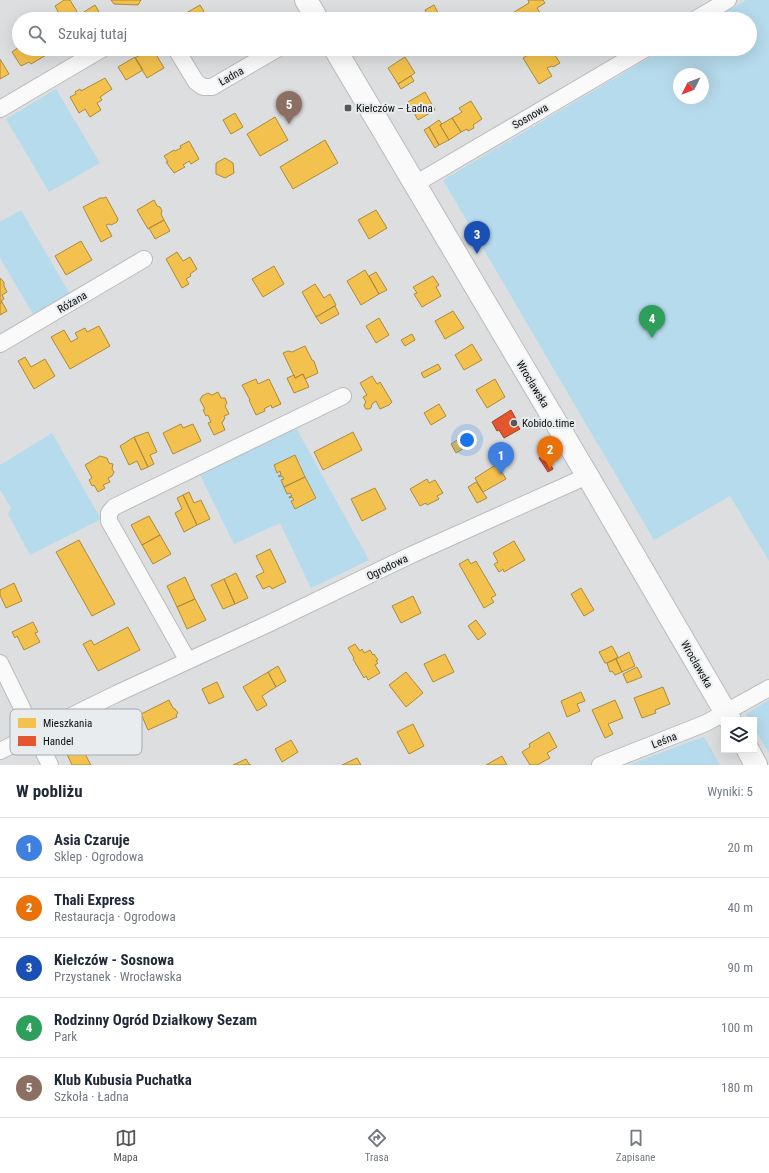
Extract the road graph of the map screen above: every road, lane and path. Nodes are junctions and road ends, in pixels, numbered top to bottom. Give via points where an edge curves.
1 (306, 0) edge
2 (728, 0) edge
3 (313, 12) edge
4 (708, 12) edge
5 (90, 56) edge
6 (180, 56) edge
7 (265, 56) edge
8 (339, 56) edge
9 (633, 56) edge
10 (0, 109) edge
11 (415, 184) junction
12 (144, 260) dead end
13 (0, 344) edge
14 (343, 396) dead end
15 (587, 475) junction
16 (188, 661) junction
17 (0, 663) edge
18 (769, 688) edge
19 (22, 709) edge
20 (86, 709) edge
21 (728, 716) edge
22 (10, 746) edge
23 (0, 751) edge
24 (750, 753) edge
25 (45, 755) edge
26 (50, 765) edge
27 (600, 765) edge
28 (756, 765) edge

1 - 3 street
2 - 4 street
5 - 10 street
6 - 7 street, Ładna via 196,82 212,87
8 - 11 street, Wrocławska
9 - 11 street, Sosnowa
11 - 15 street, Wrocławska
12 - 13 street, Różana
14 - 16 street via 114,507 109,513 109,521
15 - 16 street, Ogrodowa via 410,555
15 - 21 street, Wrocławska
16 - 20 street, Ogrodowa
17 - 19 street
18 - 21 street, Leśna
21 - 27 street, Leśna
22 - 23 street, Ogrodowa
24 - 28 street
25 - 26 street

